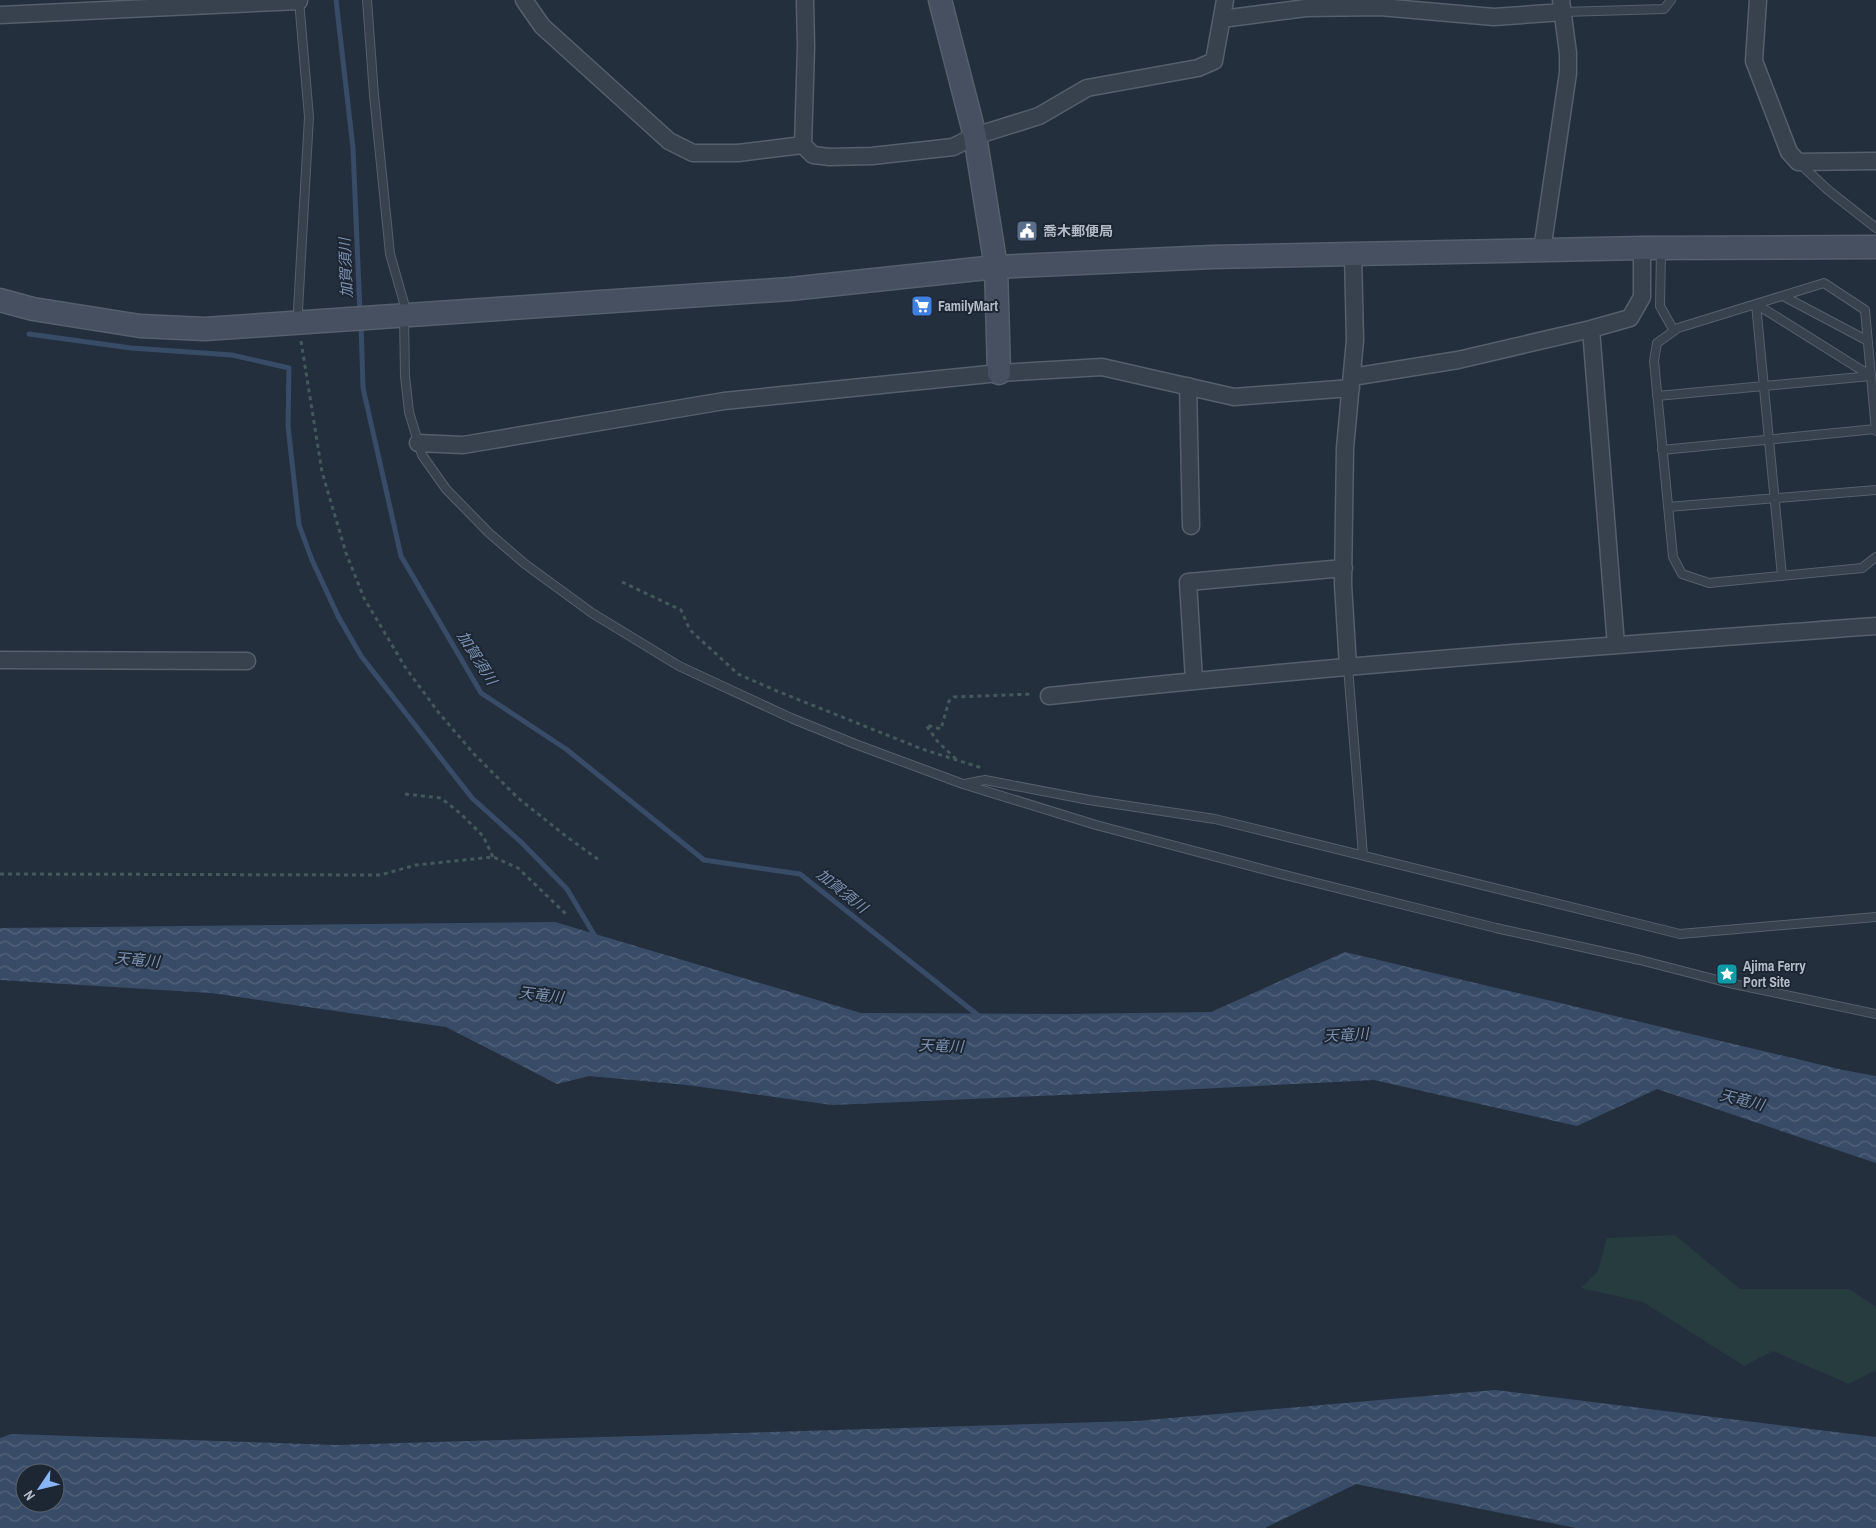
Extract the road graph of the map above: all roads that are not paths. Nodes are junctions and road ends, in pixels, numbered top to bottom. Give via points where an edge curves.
1 (299, 0) edge
2 (368, 0) edge
3 (524, 0) edge
4 (805, 0) edge
5 (940, 0) edge
6 (1225, 0) edge
7 (1670, 0) edge
8 (1758, 0) edge
9 (1562, 6) edge
10 (0, 15) edge
11 (1222, 19) junction
12 (975, 136) junction
13 (802, 144) junction
14 (1876, 161) edge
15 (1798, 162) junction
16 (1876, 228) edge
17 (1876, 247) edge
18 (1652, 248) junction
19 (1542, 250) junction
20 (1353, 254) junction
21 (996, 268) junction
22 (1784, 296) junction
23 (0, 300) edge
24 (1756, 304) junction
25 (400, 312) junction
26 (300, 323) junction
27 (1591, 329) junction
28 (1674, 331) junction
29 (1868, 341) junction
30 (999, 373) junction
31 (1871, 376) junction
32 (1351, 382) junction
33 (1188, 386) junction
34 (1764, 386) junction
35 (1657, 396) junction
36 (1876, 430) edge
37 (1769, 440) junction
38 (418, 443) junction
39 (1662, 450) junction
40 (1876, 490) edge
41 (1775, 498) junction
42 (1668, 507) junction
43 (1191, 526) dead end
44 (1876, 557) edge
45 (1344, 568) junction
46 (1782, 576) junction
47 (1876, 626) edge
48 (1616, 645) junction
49 (0, 660) edge
50 (247, 661) dead end
51 (1348, 667) junction
52 (1194, 680) junction
53 (1049, 696) road end
54 (962, 784) junction
55 (1363, 855) junction
56 (1876, 917) edge
57 (1876, 1014) edge

1 - 10 street
1 - 26 lane via 309,117
2 - 25 lane via 390,254
3 - 13 street via 542,26 669,141 693,153 738,153
4 - 13 street
5 - 12 street
6 - 11 street
7 - 9 lane via 1664,9
8 - 15 street via 1754,61 1789,152
9 - 11 street via 1494,17 1380,8 1306,8
9 - 19 street via 1568,73
11 - 12 street via 1214,61 1198,68 1087,88 1039,116
12 - 13 street via 953,147 872,156 813,155
12 - 21 street
14 - 15 street
15 - 16 lane
17 - 18 street
18 - 19 street
18 - 27 street via 1642,297 1630,318
18 - 28 lane via 1660,280 1660,306
19 - 20 street
20 - 21 street via 1212,257
20 - 32 street via 1355,340
21 - 25 street via 790,290
21 - 30 street
22 - 24 lane
22 - 29 lane
22 - 29 lane via 1824,283 1865,310
23 - 26 street via 33,309 140,326 205,329
24 - 28 lane
24 - 31 lane
24 - 34 lane
25 - 26 street
25 - 38 lane via 408,403
27 - 32 street
27 - 48 street
28 - 35 lane via 1657,342 1654,362
29 - 31 lane
30 - 33 street via 1102,366
30 - 38 street via 724,401 463,445
31 - 34 lane
31 - 36 lane
32 - 33 street via 1234,397
32 - 45 street via 1346,448
33 - 43 street
34 - 35 lane
34 - 37 lane
35 - 39 lane
36 - 37 lane
37 - 39 lane
37 - 41 lane
38 - 54 lane via 428,466 446,489 489,533 592,613 679,666 791,718
39 - 42 lane
40 - 41 lane
41 - 42 lane
41 - 46 lane
42 - 46 lane via 1673,557 1682,574 1709,583
44 - 46 lane via 1862,568
45 - 51 street
45 - 52 street via 1188,582
47 - 48 street
48 - 51 street
49 - 50 street
51 - 52 street
51 - 55 lane
52 - 53 street
54 - 55 lane via 986,780 1215,819
54 - 57 lane via 1096,825 1290,877 1729,983
55 - 56 lane via 1680,934

